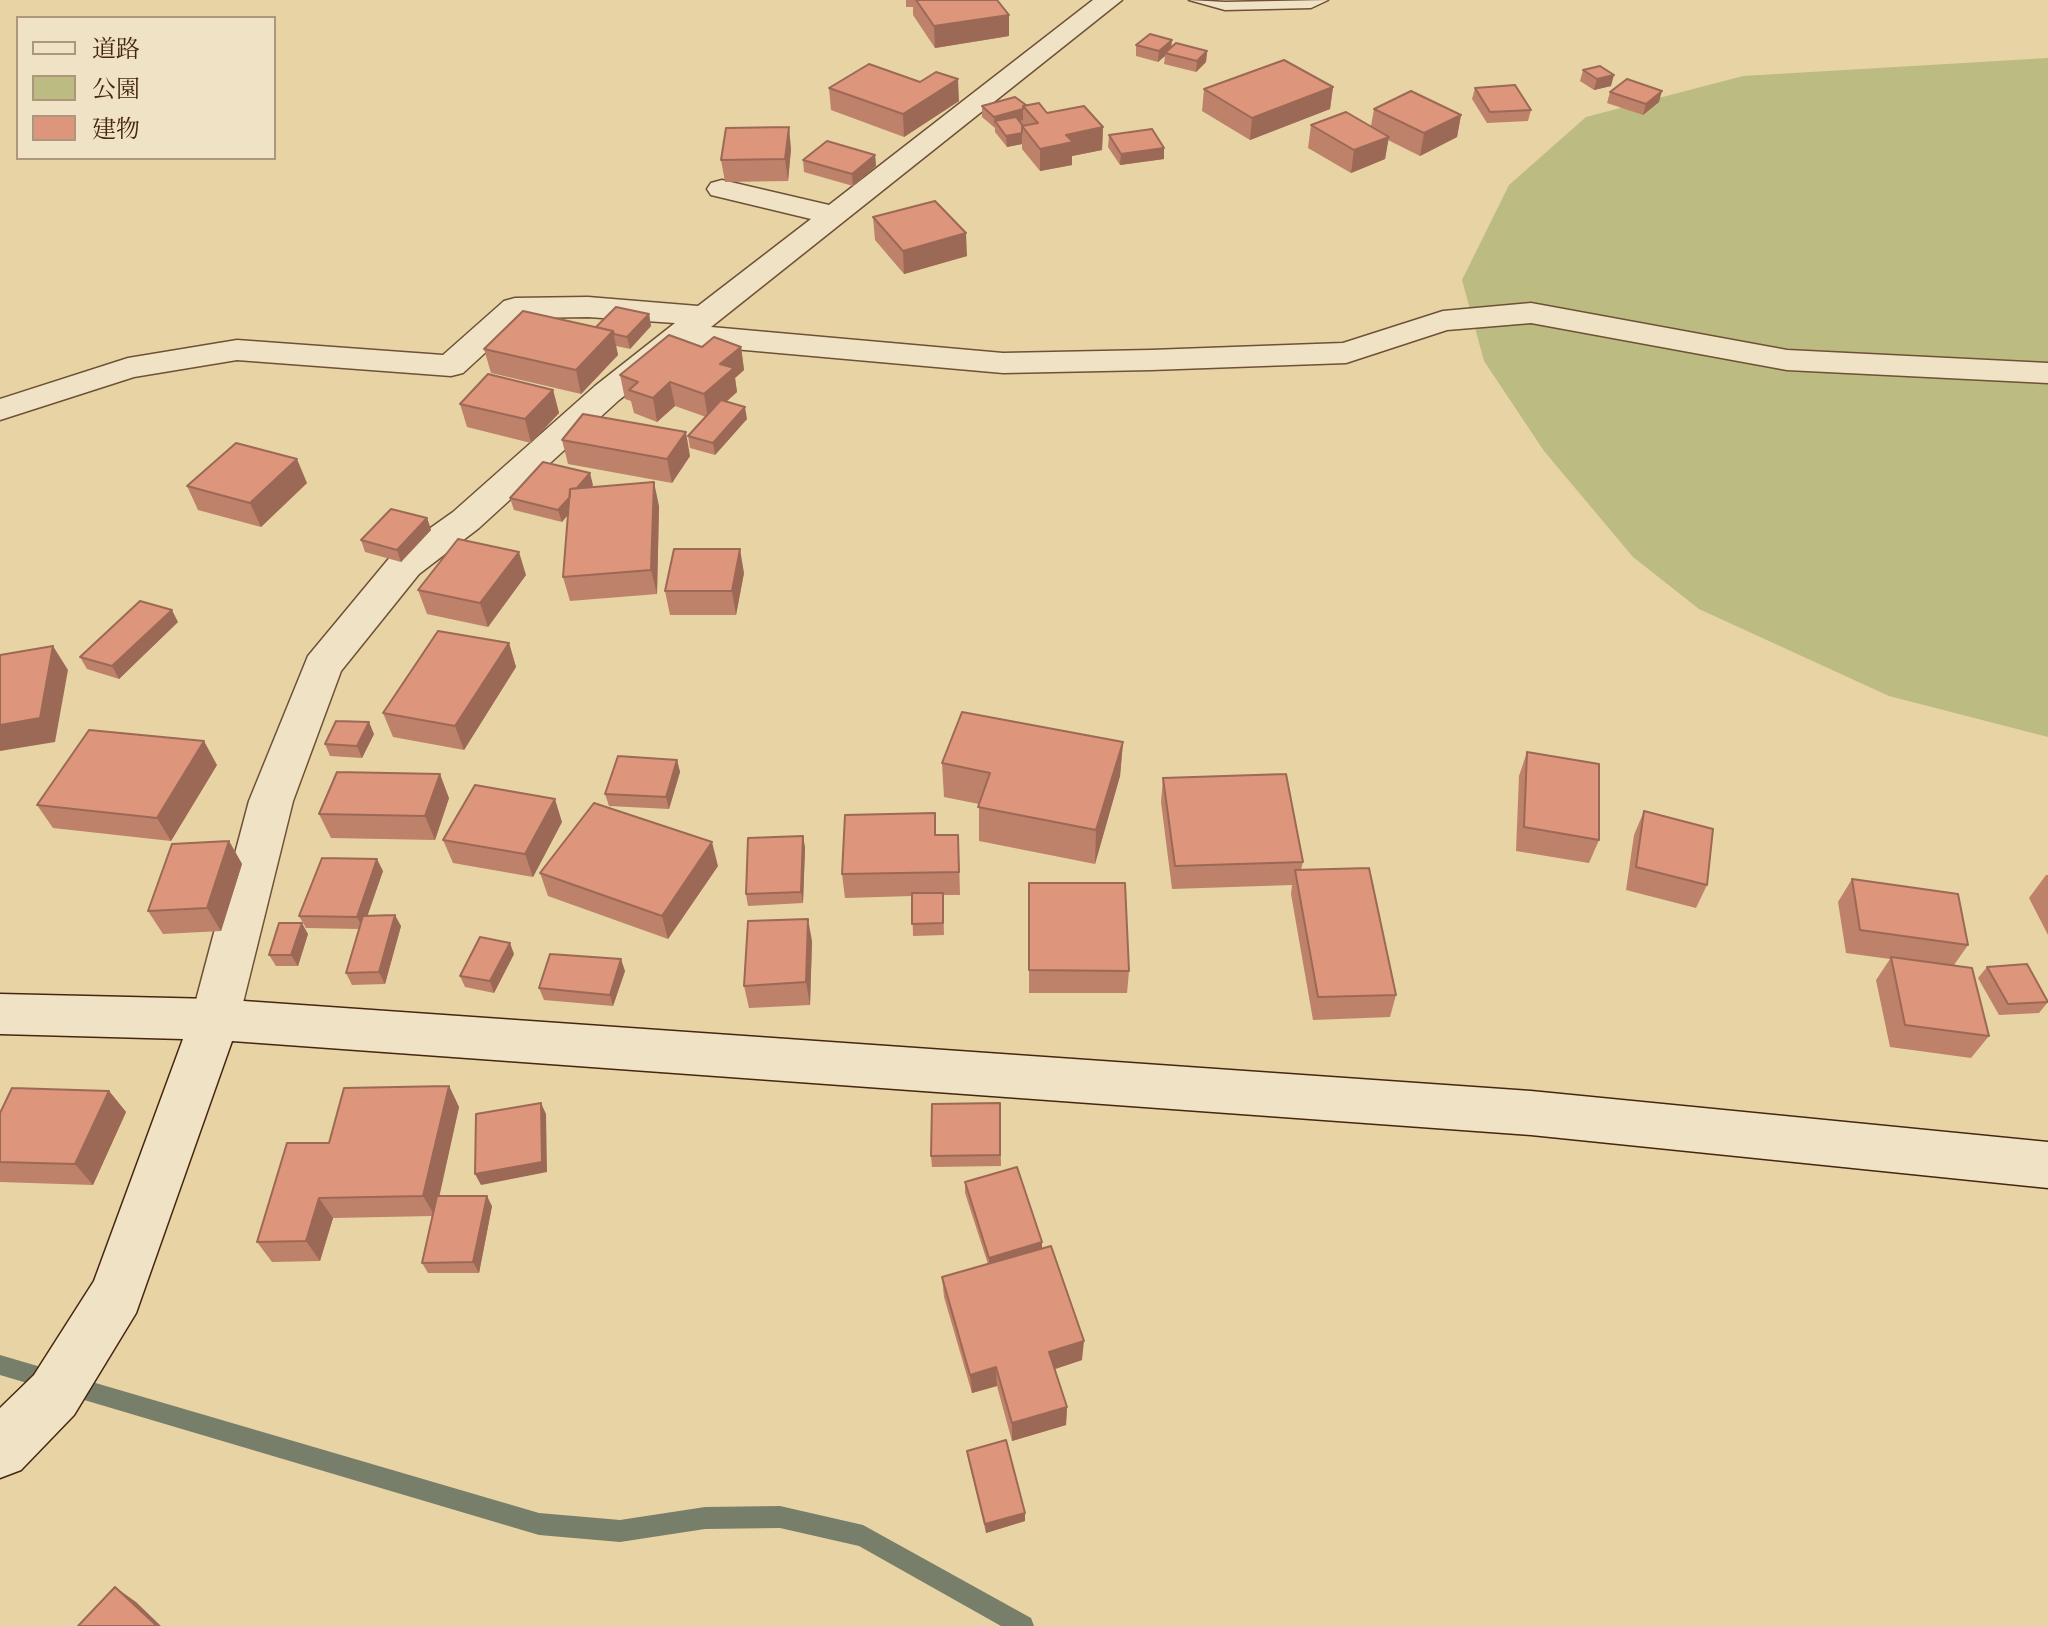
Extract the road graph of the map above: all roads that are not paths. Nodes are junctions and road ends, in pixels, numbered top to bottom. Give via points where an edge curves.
1 (1109, 0) edge
2 (1195, 0) edge
3 (1322, 0) edge
4 (722, 189) dead end
5 (834, 215) junction
6 (696, 326) junction
7 (2048, 373) edge
8 (0, 410) edge
9 (0, 1014) edge
10 (215, 1019) junction
11 (2048, 1165) edge
12 (0, 1449) edge

1 - 5 street
2 - 3 lane via 1225,6
4 - 5 street
5 - 6 street
6 - 7 street via 1003,363 1346,353 1443,321 1531,313 1787,360
6 - 8 street via 588,307 515,308 451,366 237,350 128,368
6 - 10 street via 607,393 466,520 405,565 322,666 271,801
9 - 10 street
10 - 11 street via 1531,1113
10 - 12 street via 117,1295 54,1395

